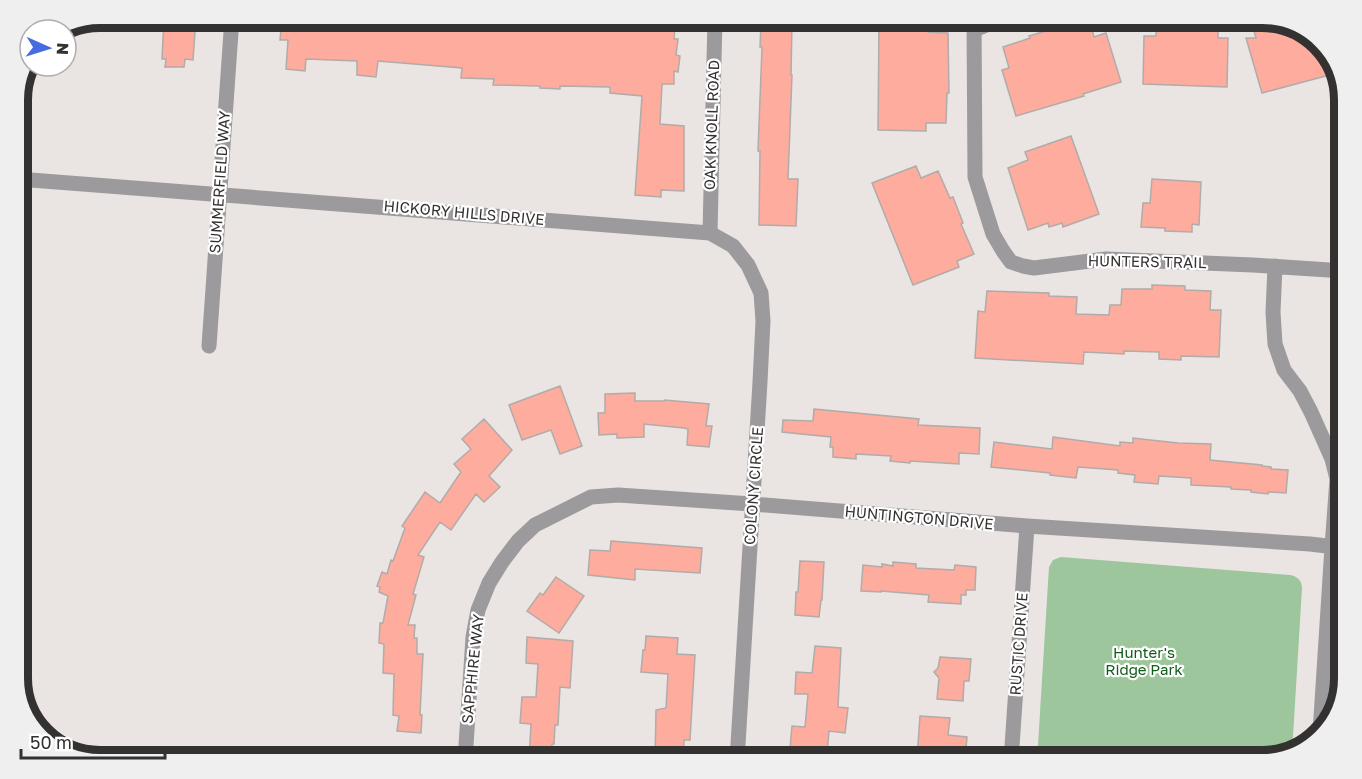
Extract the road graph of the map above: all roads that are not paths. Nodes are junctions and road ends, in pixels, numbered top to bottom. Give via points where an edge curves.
1 (231, 28) edge
2 (715, 28) edge
3 (974, 28) edge
4 (29, 181) edge
5 (219, 194) junction
6 (710, 232) junction
7 (1275, 266) junction
8 (1333, 270) edge
9 (209, 346) dead end
10 (1334, 466) edge
11 (752, 504) junction
12 (1027, 526) junction
13 (1334, 547) edge
14 (512, 549) joint
15 (1334, 590) edge
16 (1321, 718) edge
17 (466, 750) edge
18 (738, 750) edge
19 (1012, 750) edge

1 - 5 street, SUMMERFIELD WAY
2 - 6 street, OAK KNOLL ROAD
3 - 7 street, HUNTERS TRAIL via 975,177 993,234 1011,261 1034,268 1106,259
4 - 5 street, HICKORY HILLS DRIVE
5 - 6 street, HICKORY HILLS DRIVE
5 - 9 street, SUMMERFIELD WAY
6 - 11 street, COLONY CIRCLE via 733,246 748,265 760,293 763,321
7 - 8 street, HUNTERS TRAIL
7 - 10 street via 1275,344 1284,370 1311,412
11 - 12 street, HUNTINGTON DRIVE
11 - 14 street, HUNTINGTON DRIVE via 618,495 591,497 535,525
11 - 18 street, COLONY CIRCLE
12 - 13 street, HUNTINGTON DRIVE
12 - 19 street, RUSTIC DRIVE
14 - 17 street, SAPPHIRE WAY via 489,583 478,610
15 - 16 street

